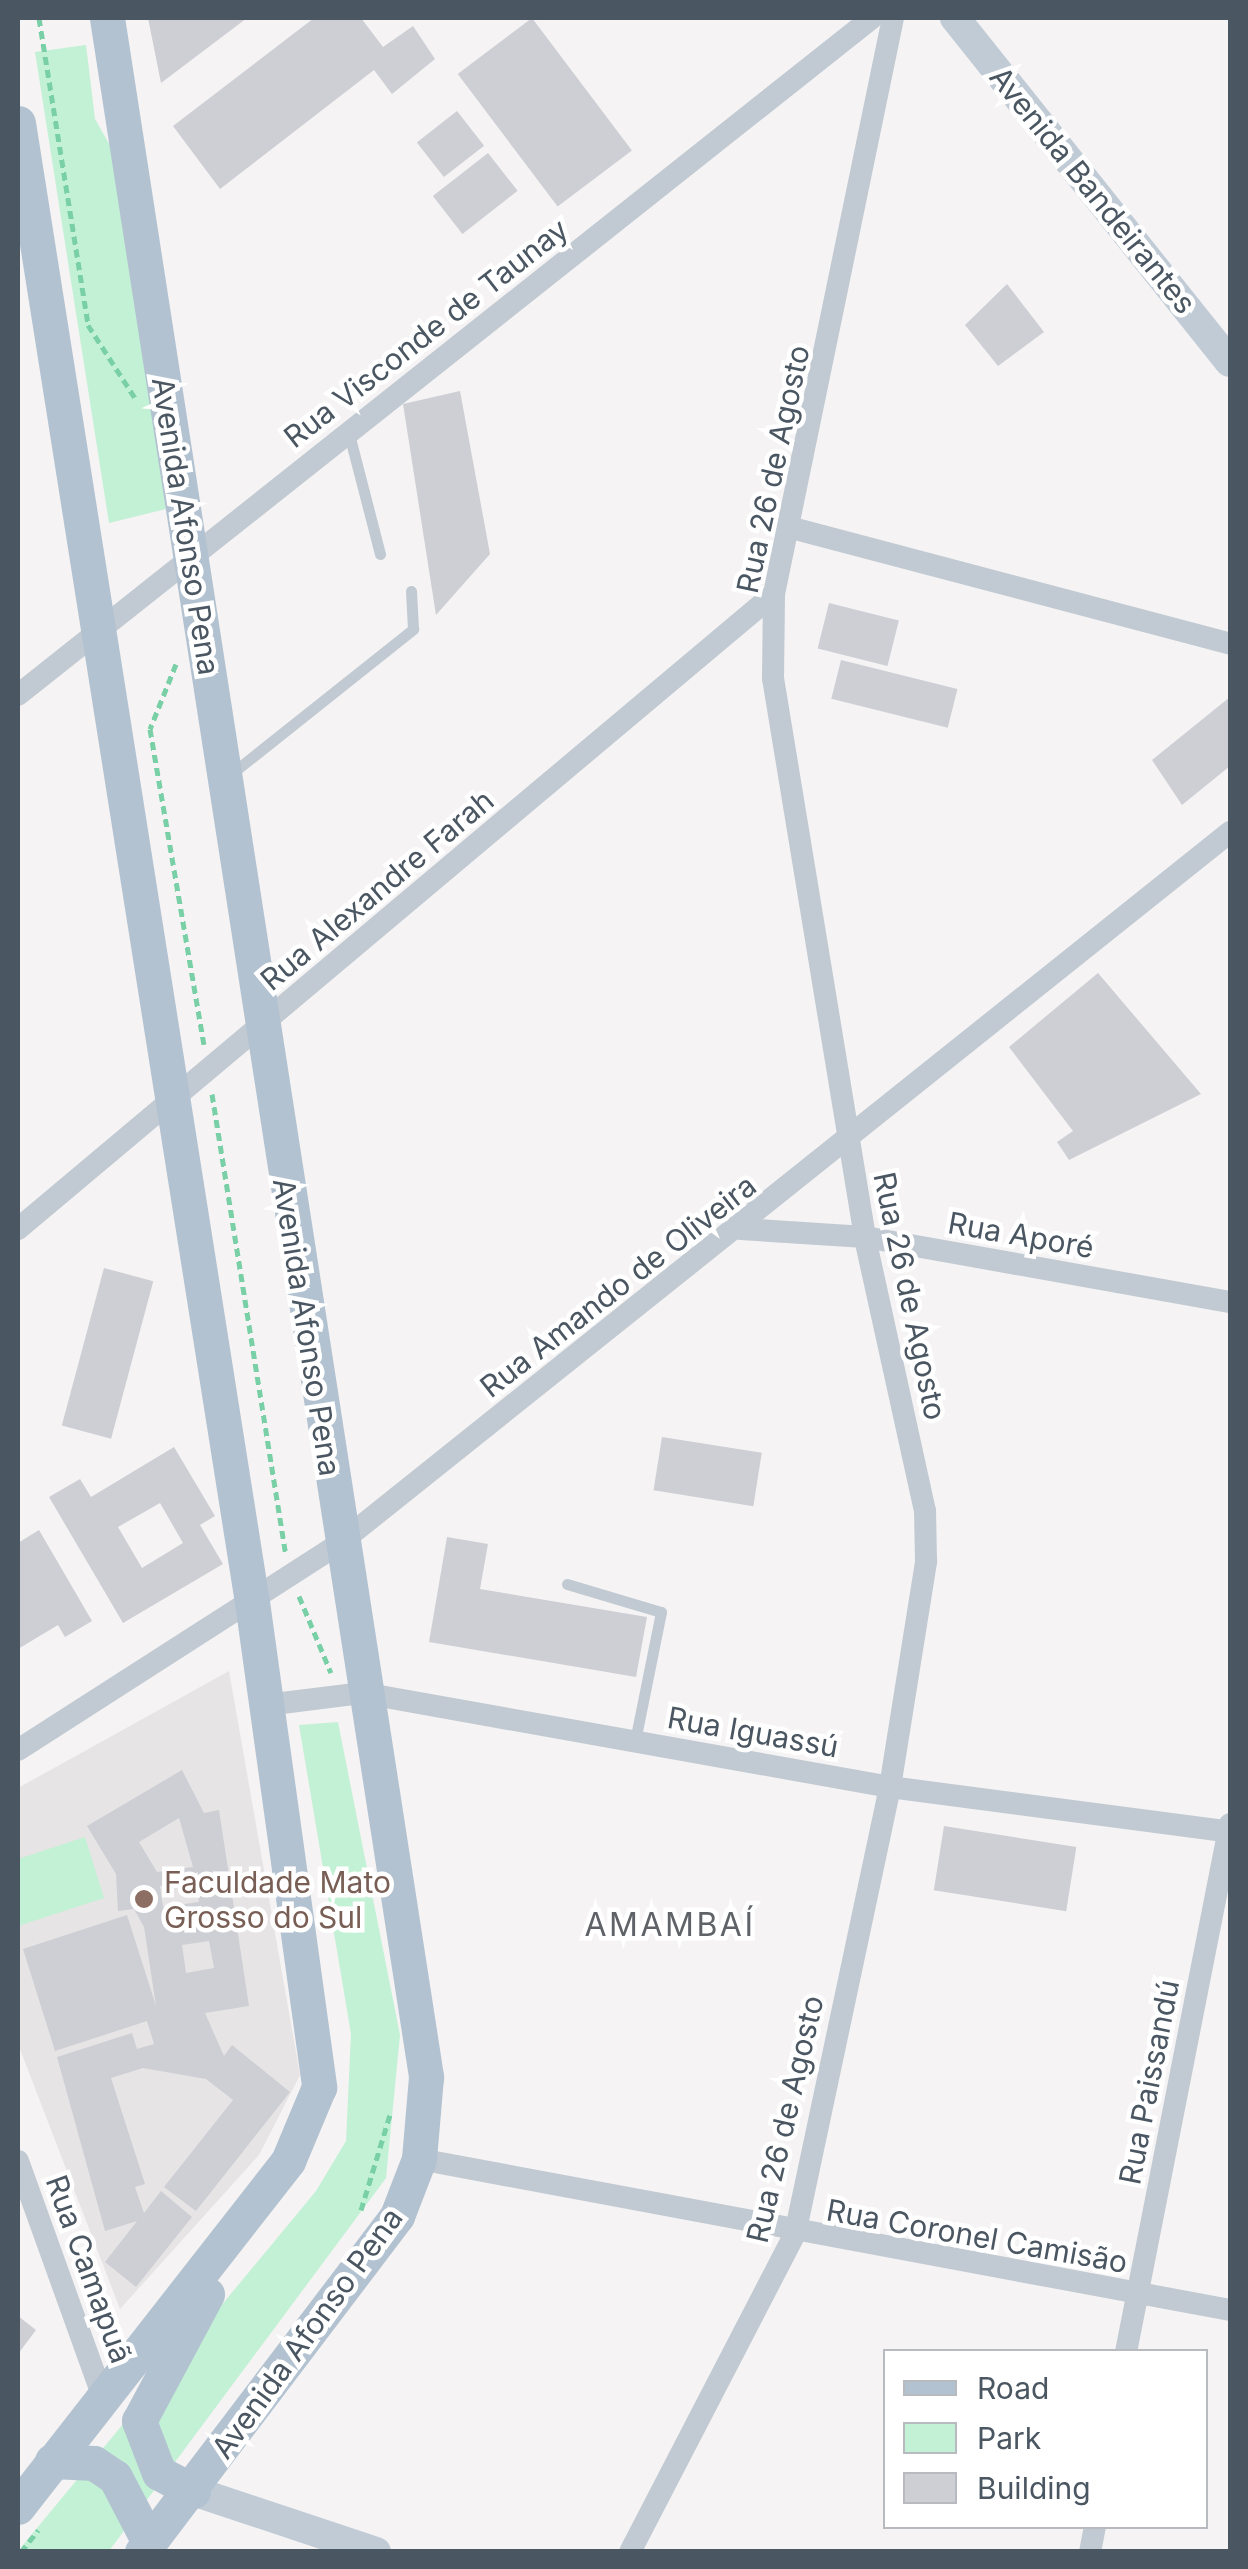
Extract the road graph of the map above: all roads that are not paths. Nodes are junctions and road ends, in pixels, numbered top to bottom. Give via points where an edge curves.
1 (107, 18) edge
2 (872, 18) edge
3 (894, 18) edge
4 (955, 18) edge
5 (18, 123) edge
6 (21, 173) edge
7 (1230, 362) edge
8 (349, 434) junction
9 (792, 528) junction
10 (191, 554) junction
11 (380, 554) dead end
12 (412, 591) dead end
13 (774, 594) junction
14 (100, 627) junction
15 (1230, 644) edge
16 (18, 695) edge
17 (223, 780) junction
18 (1230, 832) edge
19 (261, 1027) junction
20 (172, 1098) junction
21 (848, 1140) junction
22 (18, 1229) edge
23 (740, 1229) junction
24 (865, 1237) junction
25 (1230, 1302) edge
26 (340, 1543) junction
27 (568, 1584) dead end
28 (252, 1602) junction
29 (363, 1693) junction
30 (266, 1705) junction
31 (635, 1741) junction
32 (18, 1750) edge
33 (890, 1787) junction
34 (1230, 1829) edge
35 (419, 2159) junction
36 (18, 2161) edge
37 (288, 2161) junction
38 (795, 2234) junction
39 (1137, 2295) junction
40 (1230, 2310) edge
41 (1127, 2349) edge
42 (103, 2397) junction
43 (52, 2461) junction
44 (193, 2491) junction
45 (18, 2508) edge
46 (150, 2548) edge
47 (376, 2552) edge
48 (630, 2552) edge

1 - 10 main road, Avenida Afonso Pena
2 - 8 street, Rua Visconde de Taunay
3 - 9 street, Rua 26 de Agosto
4 - 7 main road, Avenida Bandeirantes
5 - 6 main road
6 - 14 main road
8 - 10 street, Rua Visconde de Taunay
8 - 11 lane
9 - 13 street, Rua 26 de Agosto
9 - 15 street
10 - 14 street, Rua Visconde de Taunay
10 - 17 main road, Avenida Afonso Pena
12 - 17 lane via 413,629
13 - 19 street, Rua Alexandre Farah
13 - 21 street, Rua 26 de Agosto via 780,746
14 - 16 street, Rua Visconde de Taunay
14 - 20 main road
17 - 19 main road, Avenida Afonso Pena
18 - 21 street, Rua Amando de Oliveira
19 - 20 street, Rua Alexandre Farah
19 - 26 main road, Avenida Afonso Pena
20 - 22 street, Rua Alexandre Farah
20 - 28 main road
21 - 23 street, Rua Amando de Oliveira
21 - 24 street, Rua 26 de Agosto
23 - 24 street, Rua Aporé
23 - 26 street, Rua Amando de Oliveira
24 - 25 street, Rua Aporé
24 - 33 street, Rua 26 de Agosto via 925,1511 920,1618
26 - 28 street, Rua Amando de Oliveira
26 - 29 main road, Avenida Afonso Pena
27 - 31 lane via 660,1612
28 - 30 main road
28 - 32 street, Rua Amando de Oliveira
29 - 30 street, Rua Iguassú
29 - 31 street, Rua Iguassú
29 - 35 main road, Avenida Afonso Pena via 426,2078
30 - 37 main road via 317,2028 320,2088
31 - 33 street, Rua Iguassú
33 - 34 street, Rua Iguassú
33 - 38 street, Rua 26 de Agosto
34 - 39 street, Rua Paissandú
35 - 38 street, Rua Coronel Camisão
35 - 44 main road, Avenida Afonso Pena via 397,2216
36 - 42 street, Rua Camapuã
37 - 42 main road
37 - 44 main road via 139,2421 158,2473
38 - 39 street, Rua Coronel Camisão
38 - 48 street, Rua 26 de Agosto
39 - 40 street, Rua Coronel Camisão
39 - 41 street, Rua Paissandú
42 - 43 main road
43 - 45 main road
43 - 46 main road via 94,2463 115,2477
44 - 46 main road, Avenida Afonso Pena
44 - 47 main road

